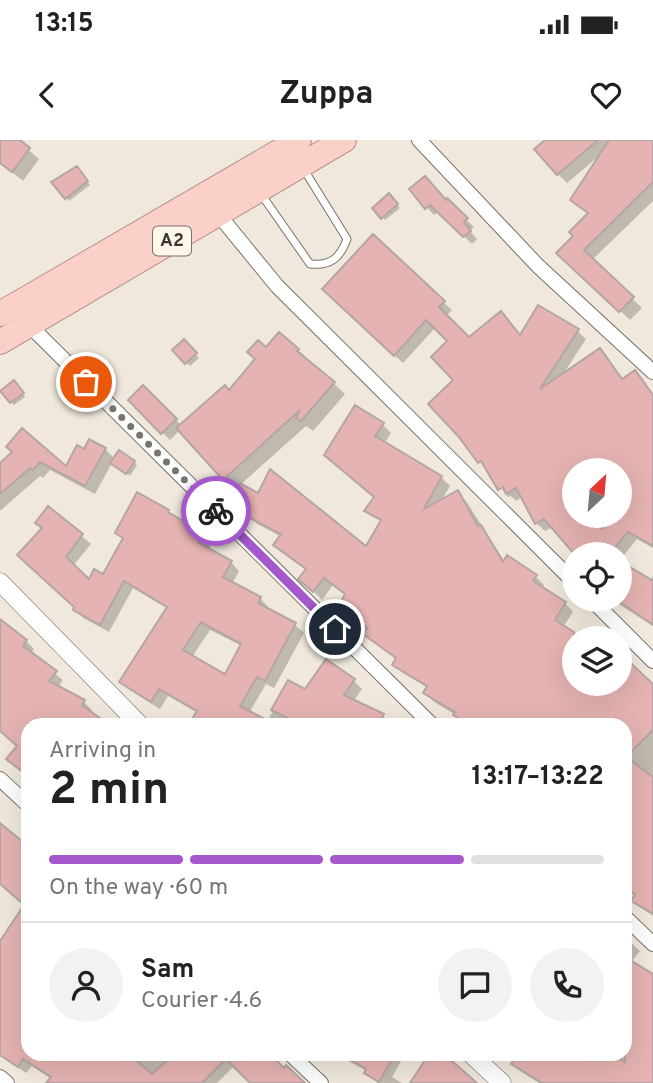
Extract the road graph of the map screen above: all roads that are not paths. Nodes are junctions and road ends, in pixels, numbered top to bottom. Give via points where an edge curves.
1 (299, 140) edge
2 (344, 140) edge
3 (419, 140) edge
4 (301, 165) junction
5 (258, 190) junction
6 (218, 214) junction
7 (0, 314) edge
8 (29, 325) junction
9 (0, 342) edge
10 (653, 372) edge
11 (562, 570) edge
12 (0, 582) edge
13 (605, 612) edge
14 (653, 661) edge
15 (133, 718) edge
16 (425, 718) edge
17 (0, 779) edge
18 (21, 798) edge
19 (632, 923) edge
20 (653, 944) edge
21 (297, 1061) edge
22 (478, 1061) edge
23 (0, 1077) edge
24 (7, 1083) edge
25 (321, 1083) edge
26 (502, 1083) edge

1 - 7 highway, A2
2 - 4 highway, A2
3 - 10 street via 538,266
4 - 5 highway, A2
4 - 5 lane via 347,239 334,261 310,264
5 - 6 highway, A2
6 - 8 highway, A2
6 - 11 street via 277,286
8 - 9 highway, A2
8 - 16 street
12 - 15 street
13 - 14 street
17 - 18 street
19 - 20 street
21 - 25 street
22 - 26 street
23 - 24 street

